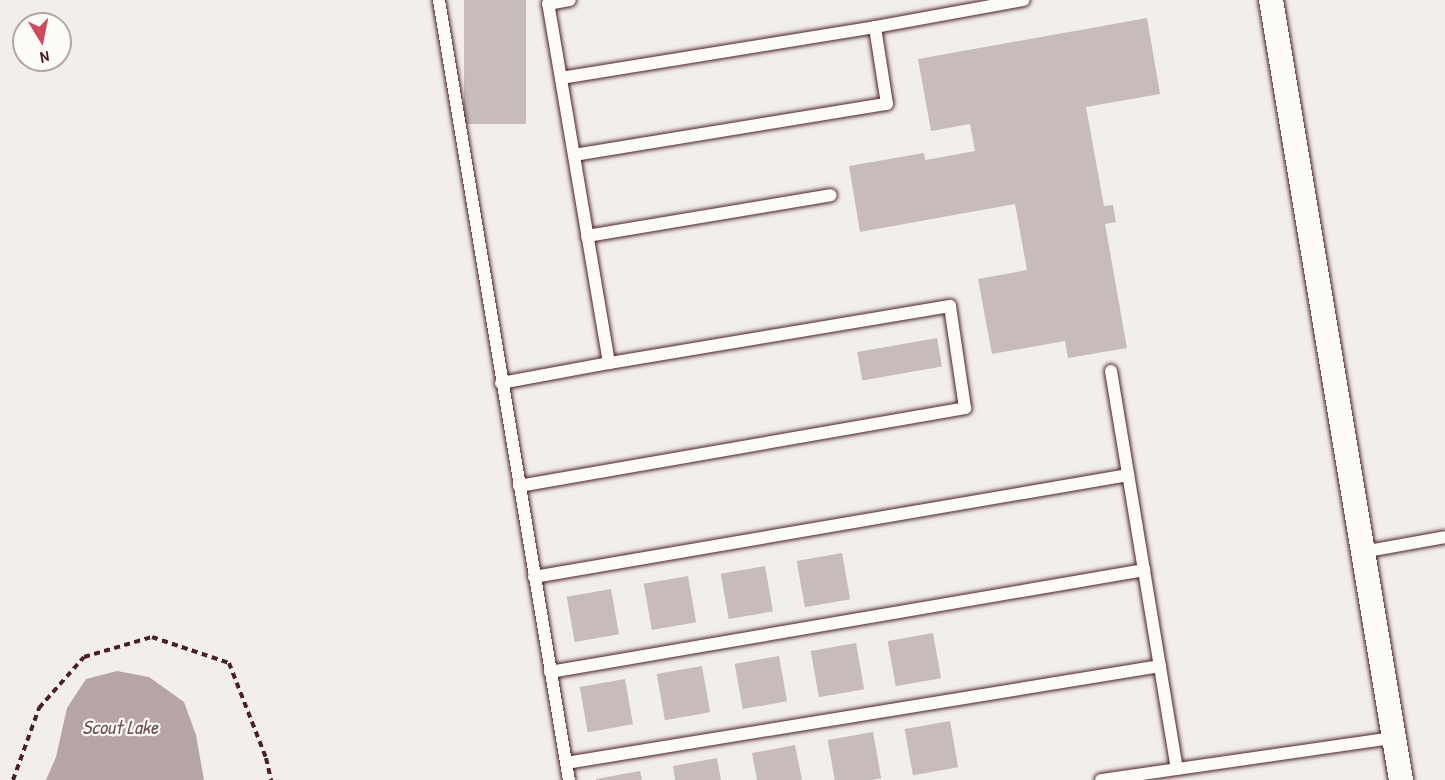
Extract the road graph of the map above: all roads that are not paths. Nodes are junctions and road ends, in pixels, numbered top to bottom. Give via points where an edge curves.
1 (439, 0) edge
2 (570, 0) edge
3 (1024, 0) edge
4 (1271, 0) edge
5 (875, 27) junction
6 (561, 78) junction
7 (574, 155) junction
8 (831, 195) dead end
9 (587, 236) junction
10 (609, 363) junction
11 (1111, 370) dead end
12 (501, 383) junction
13 (1128, 475) junction
14 (519, 486) junction
15 (1445, 537) edge
16 (1362, 552) junction
17 (1144, 570) junction
18 (534, 577) junction
19 (1160, 666) junction
20 (550, 672) junction
21 (1394, 738) junction
22 (566, 763) junction
23 (1177, 769) junction
24 (568, 780) edge
25 (1101, 780) edge
26 (1401, 780) edge

1 - 12 lane
2 - 6 lane via 548,4
3 - 5 lane
4 - 16 street
5 - 6 lane
5 - 7 lane via 887,104
6 - 7 lane
7 - 9 lane
8 - 9 lane
9 - 10 lane
10 - 12 lane
10 - 14 lane via 950,306 965,408
11 - 13 lane
12 - 14 lane
13 - 17 lane
13 - 18 lane
14 - 18 lane
15 - 16 lane
16 - 21 street
17 - 19 lane
17 - 20 lane
18 - 20 lane
19 - 22 lane
19 - 23 lane
20 - 22 lane
21 - 23 lane
21 - 26 street
22 - 24 lane
23 - 25 lane

